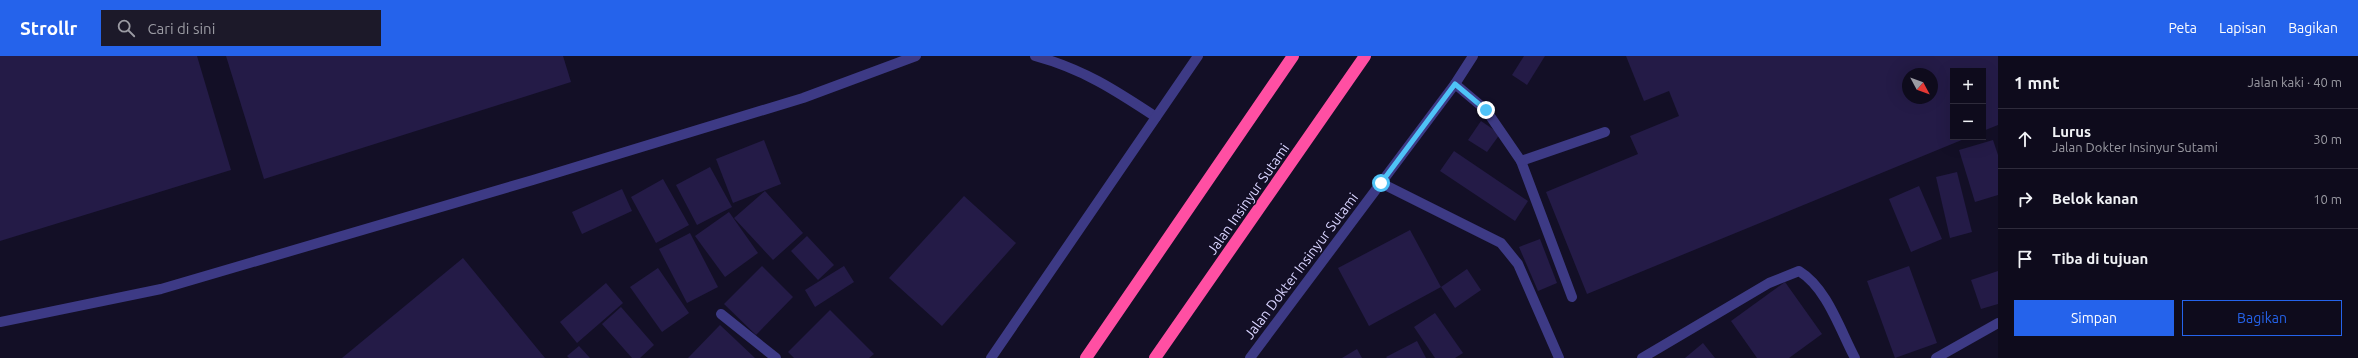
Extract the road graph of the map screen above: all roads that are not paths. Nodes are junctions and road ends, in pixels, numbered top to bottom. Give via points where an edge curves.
1 (916, 56) edge
2 (1035, 56) edge
3 (1198, 56) edge
4 (1293, 56) edge
5 (1365, 56) edge
6 (1473, 56) edge
7 (1455, 84) junction
8 (1156, 117) junction
9 (1605, 132) dead end
10 (1521, 161) junction
11 (1381, 183) junction
12 (1572, 297) dead end
13 (721, 314) dead end
14 (0, 322) edge
15 (1998, 323) edge
16 (776, 358) edge
17 (991, 358) edge
18 (1086, 358) edge
19 (1155, 358) edge
20 (1250, 358) edge
21 (1559, 358) edge
22 (1642, 358) edge
23 (1855, 358) edge
24 (1936, 358) edge

1 - 14 street via 803,98 161,289
2 - 8 street via 1062,63 1104,83
3 - 8 street
4 - 18 highway
5 - 19 highway, Jalan Insinyur Sutami
6 - 7 street, Jalan Dokter Insinyur Sutami
7 - 10 street via 1486,110
7 - 11 street, Jalan Dokter Insinyur Sutami
8 - 17 street
9 - 10 street
10 - 12 street
11 - 20 street, Jalan Dokter Insinyur Sutami
11 - 21 street via 1501,243 1518,264
13 - 16 street
15 - 24 street
22 - 23 street via 1769,283 1799,270 1809,277 1824,298

